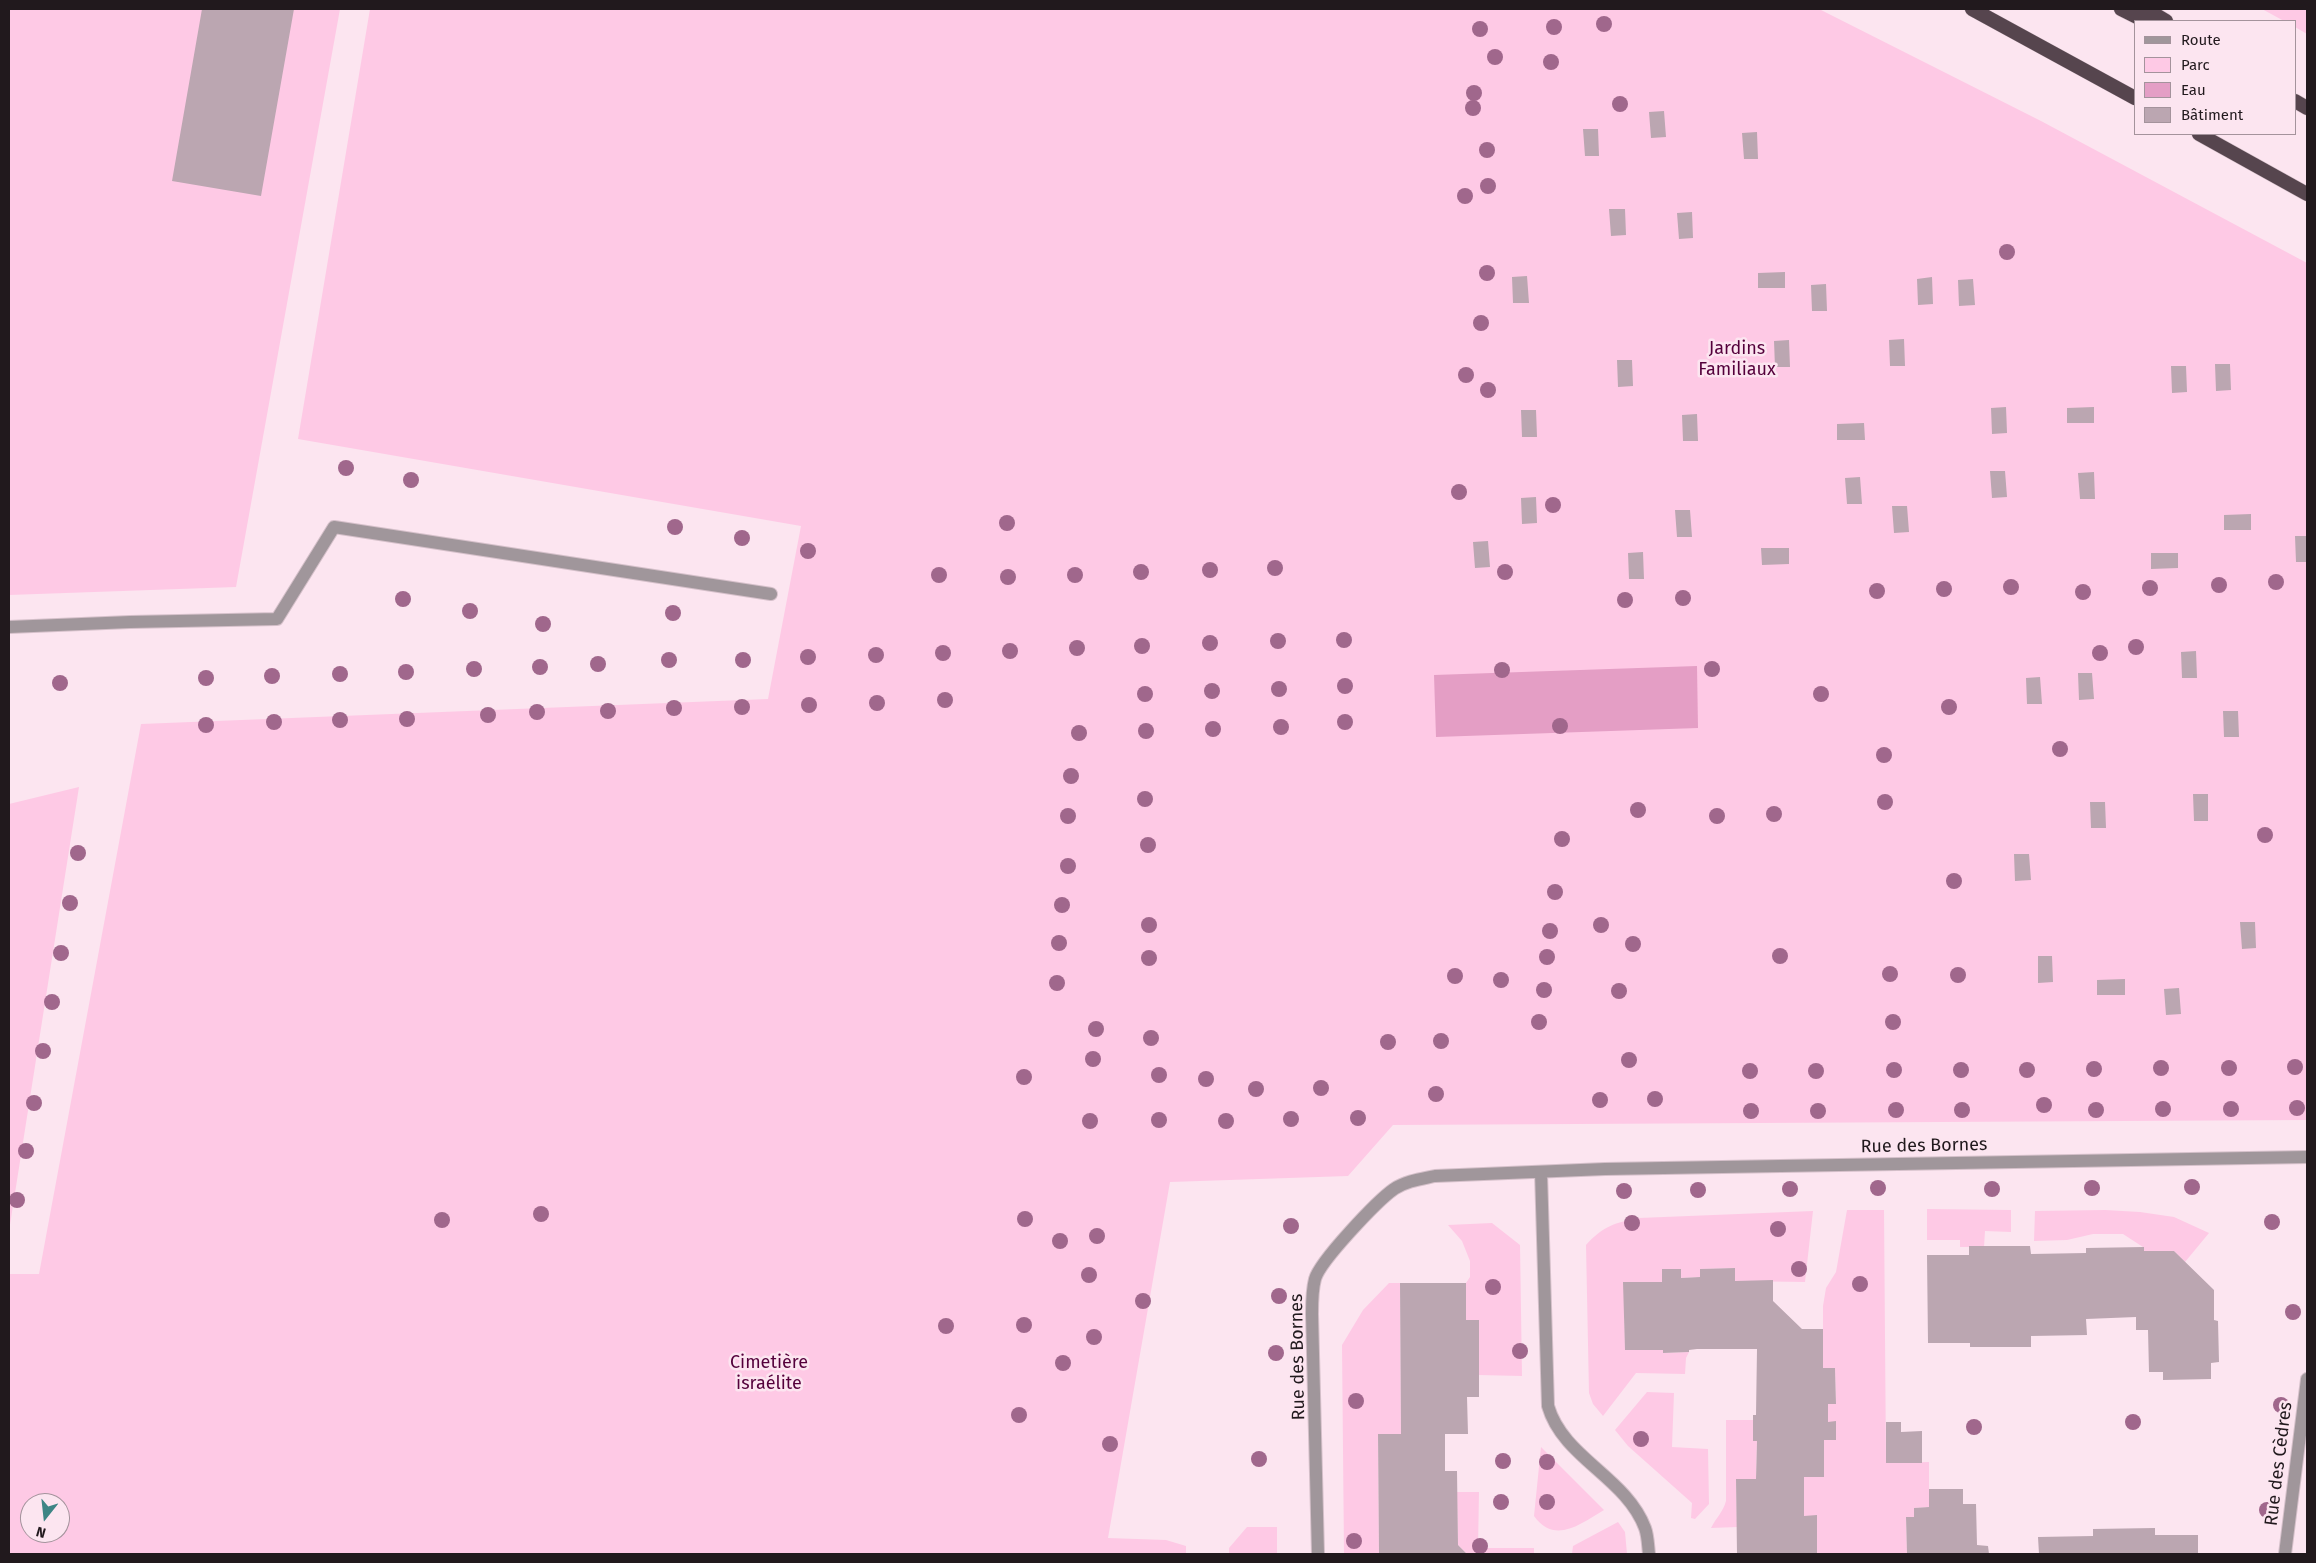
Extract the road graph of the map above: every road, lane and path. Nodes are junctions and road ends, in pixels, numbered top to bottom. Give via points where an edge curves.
1 (1972, 9) edge
2 (2121, 9) edge
3 (2146, 9) edge
4 (2143, 20) edge
5 (2164, 20) edge
6 (2134, 97) edge
7 (2296, 102) edge
8 (2307, 108) edge
9 (2201, 135) edge
10 (2307, 194) edge
11 (771, 594) dead end
12 (9, 627) edge
13 (2307, 1157) edge
14 (1541, 1172) junction
15 (2307, 1379) edge
16 (1318, 1554) edge
17 (1649, 1554) edge
18 (2285, 1554) edge

1 - 6 highway
2 - 4 highway
3 - 5 highway
7 - 8 highway
9 - 10 highway
11 - 12 street via 334,527 277,619
13 - 14 street, Rue des Bornes
14 - 16 street, Rue des Bornes via 1435,1176 1413,1180 1394,1189 1325,1260 1315,1278 1312,1296
14 - 17 street via 1548,1406 1561,1434 1617,1487 1635,1510 1645,1528
15 - 18 street, Rue des Cèdres

